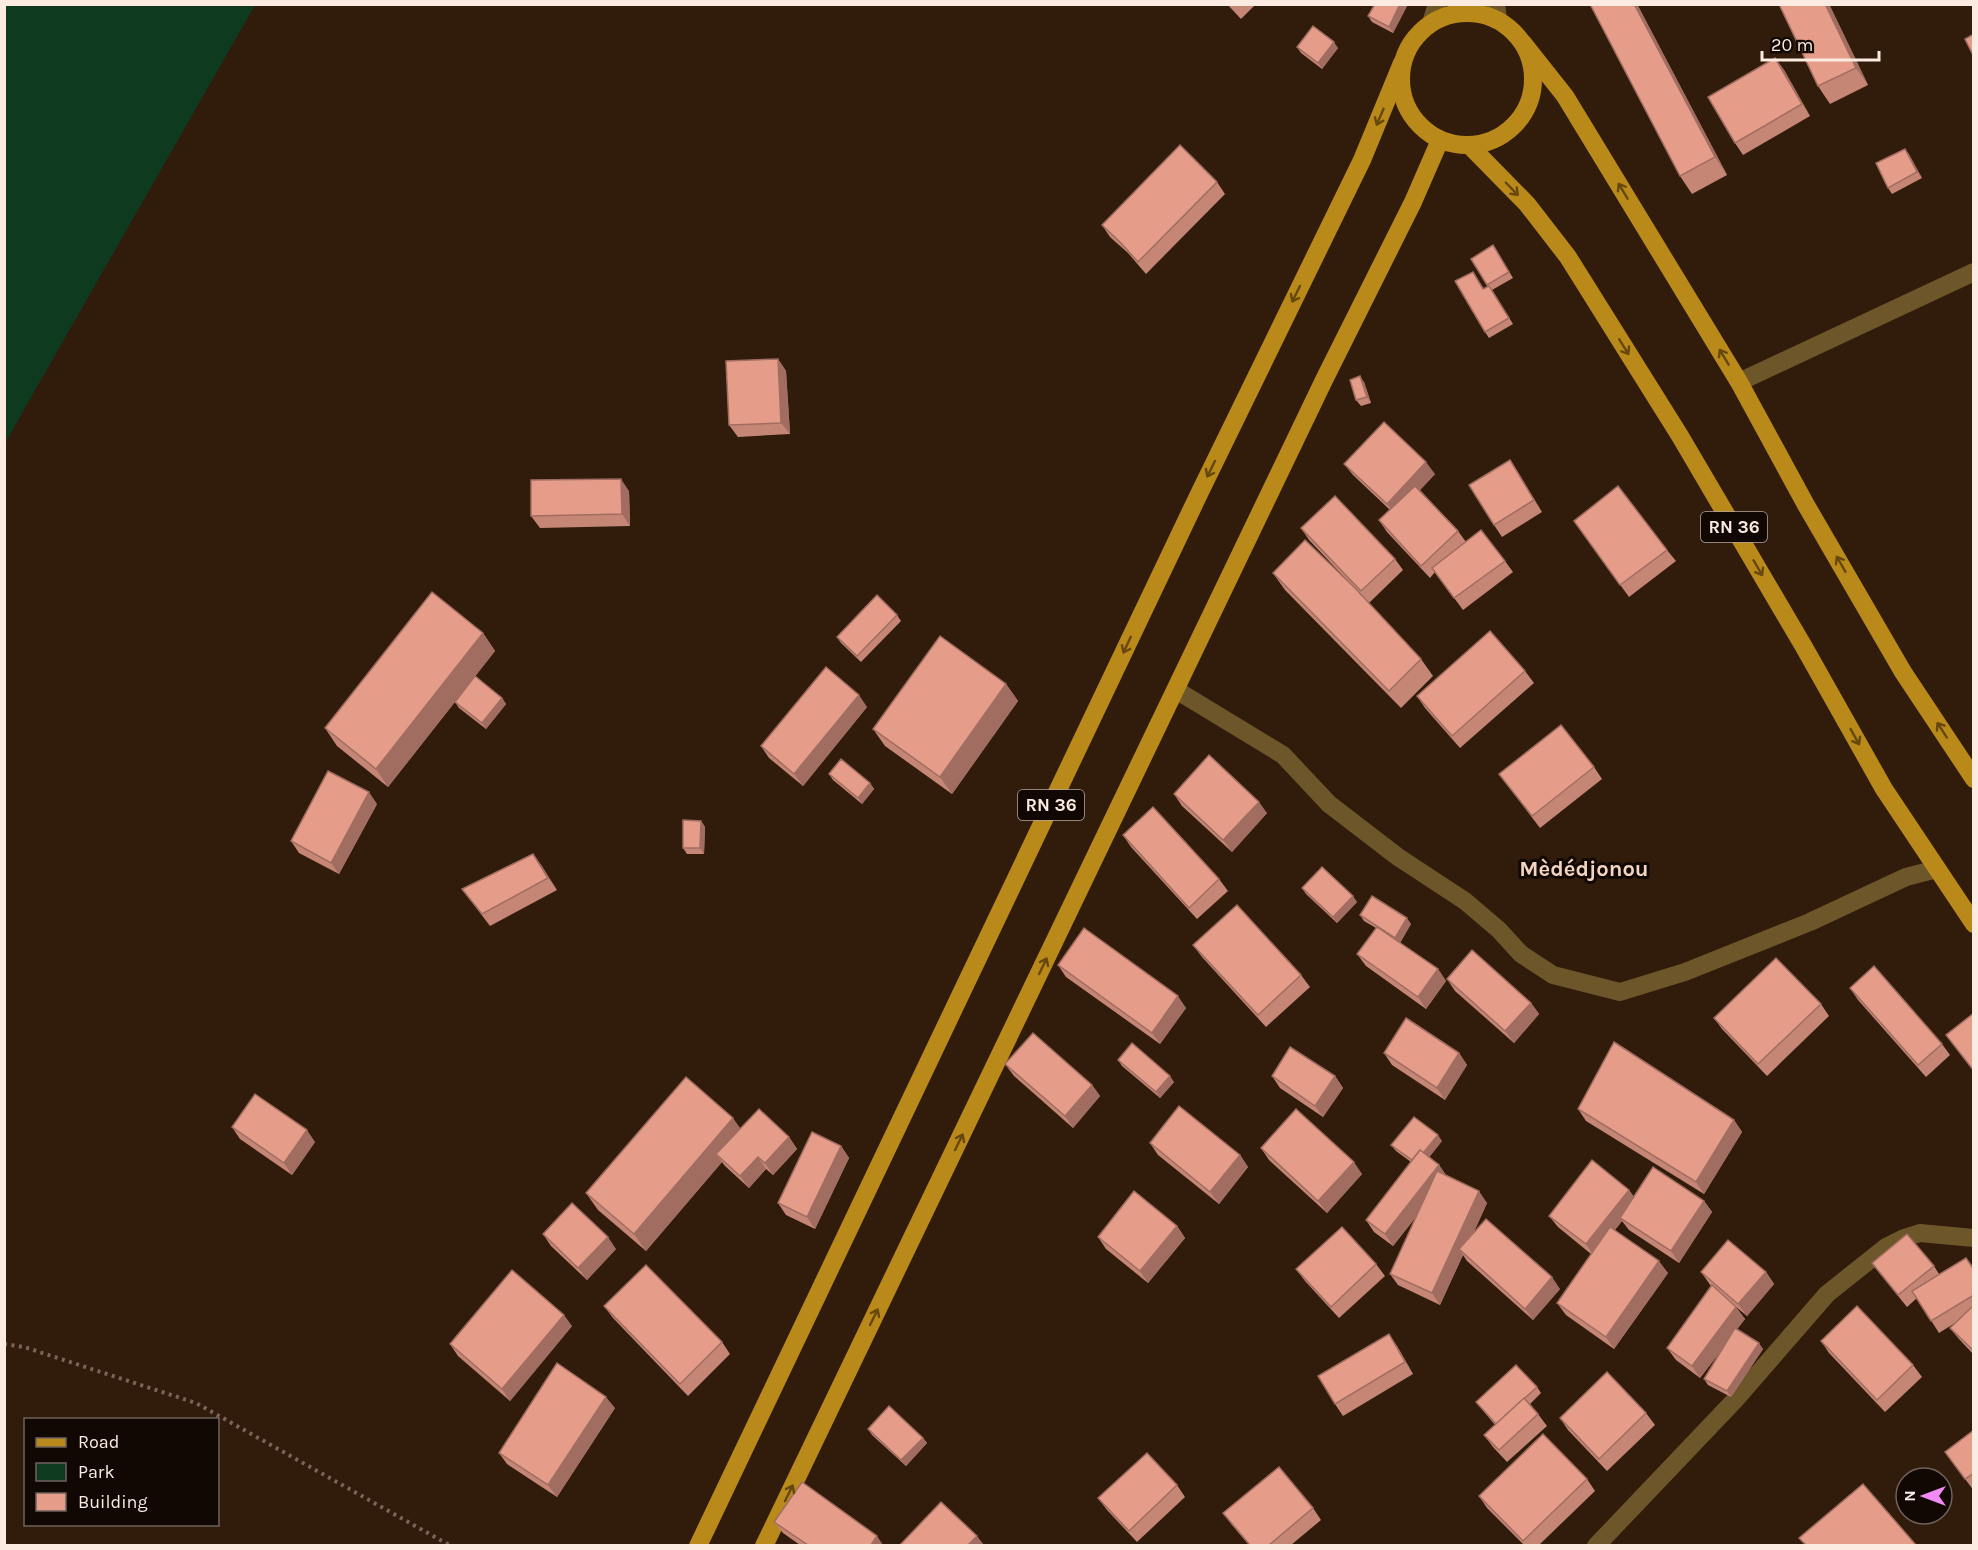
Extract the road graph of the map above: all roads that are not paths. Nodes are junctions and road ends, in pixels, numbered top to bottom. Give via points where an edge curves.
1 (1437, 4) edge
2 (1497, 12) edge
3 (1431, 23) junction
4 (1523, 42) junction
5 (1402, 63) junction
6 (1440, 140) junction
7 (1471, 147) junction
8 (1974, 272) edge
9 (1739, 382) junction
10 (1176, 690) junction
11 (1974, 779) edge
12 (1937, 869) junction
13 (1974, 924) edge
14 (1974, 1238) edge
15 (698, 1545) edge
16 (764, 1545) edge
17 (1596, 1545) edge

1 - 3 street
2 - 3 main road via 1464,12
2 - 4 main road
3 - 5 main road via 1413,40
4 - 7 main road via 1534,76 1527,110 1504,136
9 -> 4 main road via 1565,96
5 - 6 main road via 1402,94 1416,122
5 -> 15 main road, RN 36 via 1362,160
6 - 7 main road
6 - 10 main road, RN 36
7 -> 12 main road, RN 36 via 1527,204 1568,257 1680,436 1884,789
8 - 9 street
11 -> 9 main road via 1903,672
10 - 12 street via 1283,755 1329,804 1398,857 1465,901 1521,954 1553,975 1620,992 1685,972 1810,922 1906,877
16 -> 10 main road, RN 36
12 - 13 main road, RN 36
14 - 17 street via 1920,1233 1904,1238 1886,1247 1827,1294 1736,1400

